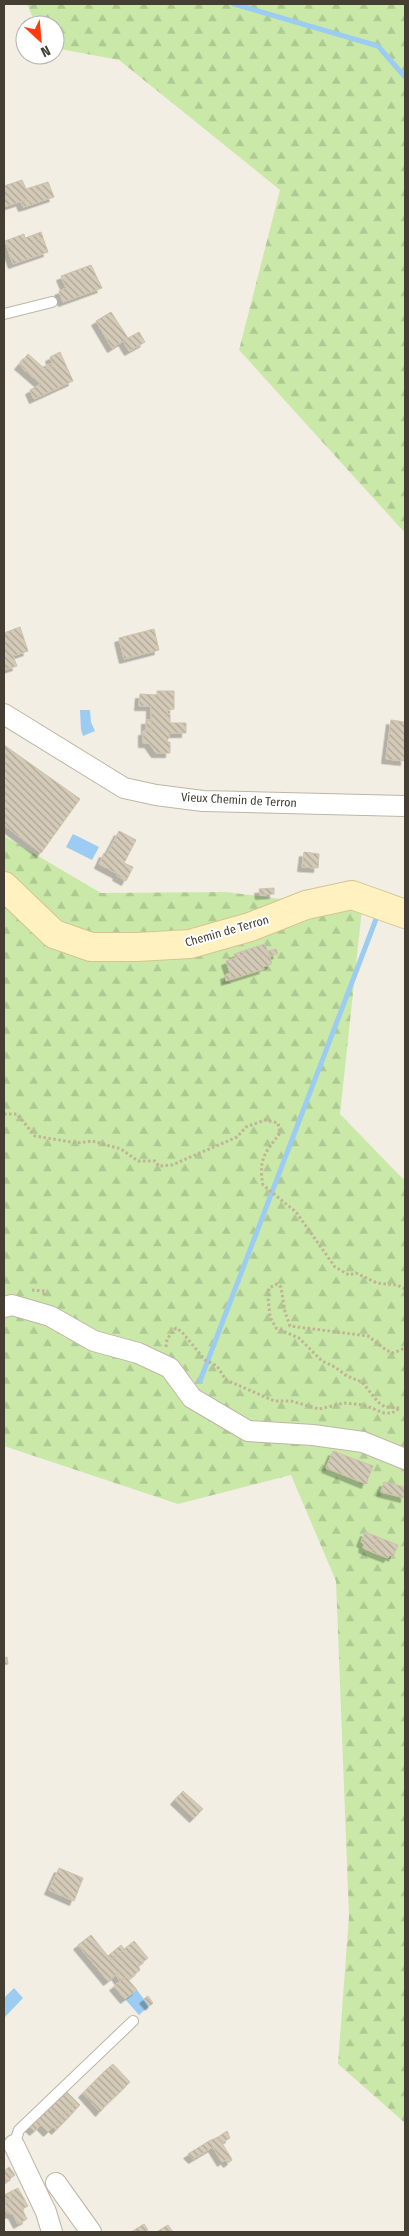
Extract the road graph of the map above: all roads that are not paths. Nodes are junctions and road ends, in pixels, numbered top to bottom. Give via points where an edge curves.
1 (52, 302) dead end
2 (4, 314) edge
3 (4, 714) edge
4 (405, 806) edge
5 (4, 886) edge
6 (405, 914) edge
7 (4, 1306) edge
8 (405, 1459) edge
9 (133, 2021) dead end
10 (14, 2145) joint
11 (56, 2183) dead end
12 (52, 2232) edge
13 (91, 2232) edge

1 - 2 lane
3 - 4 street, Vieux Chemin de Terron via 124,788 203,801
5 - 6 street, Chemin de Terron via 54,934 92,947 190,944 250,927 306,905 352,895
7 - 8 street via 12,1305 50,1316 94,1341 138,1353 170,1368 192,1398 248,1431 363,1442
9 - 10 lane via 19,2130
10 - 12 street via 46,2212
11 - 13 street

